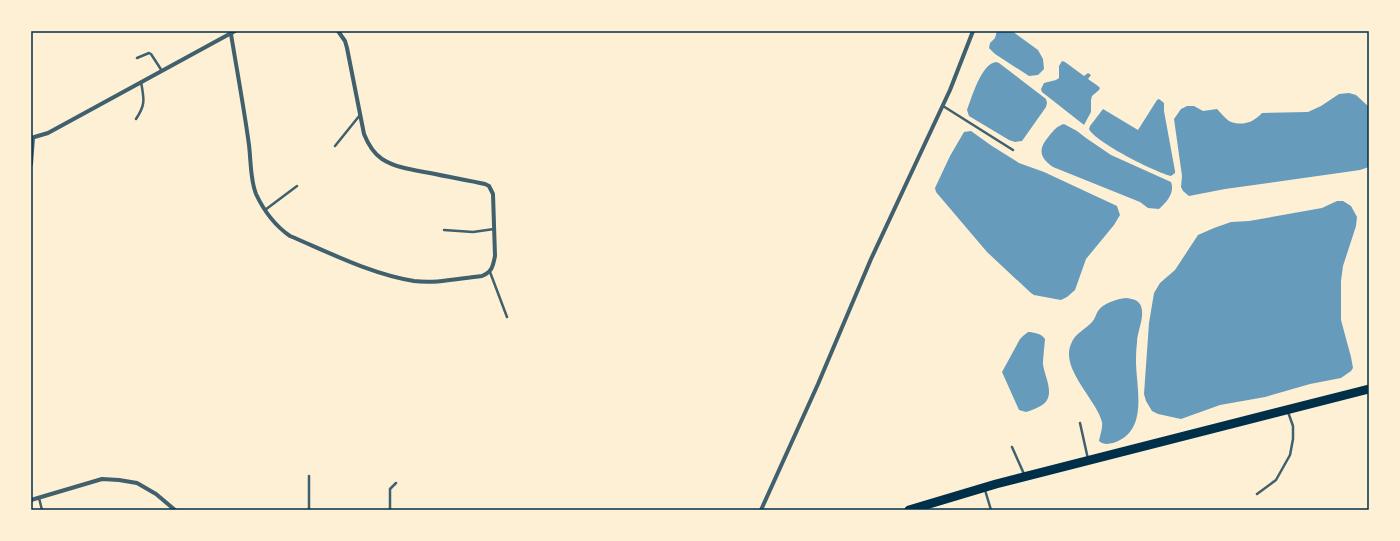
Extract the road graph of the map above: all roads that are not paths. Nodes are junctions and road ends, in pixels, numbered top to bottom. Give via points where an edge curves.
1 (236, 31) edge
2 (338, 31) edge
3 (974, 31) edge
4 (231, 34) junction
5 (137, 58) dead end
6 (162, 71) junction
7 (140, 82) junction
8 (943, 106) junction
9 (360, 115) junction
10 (136, 119) dead end
11 (32, 138) edge
12 (335, 146) dead end
13 (1013, 150) dead end
14 (31, 164) edge
15 (297, 186) dead end
16 (265, 210) junction
17 (494, 229) junction
18 (444, 230) dead end
19 (490, 272) junction
20 (507, 317) dead end
21 (1369, 389) edge
22 (1287, 410) junction
23 (1080, 422) dead end
24 (1012, 448) dead end
25 (1089, 460) junction
26 (309, 476) dead end
27 (1025, 476) junction
28 (396, 483) dead end
29 (984, 488) junction
30 (1257, 494) dead end
31 (39, 498) junction
32 (31, 500) edge
33 (42, 510) edge
34 (175, 510) edge
35 (309, 510) edge
36 (390, 510) edge
37 (761, 510) edge
38 (909, 510) edge
39 (990, 510) edge

1 - 4 street
2 - 9 street via 345,40
3 - 8 street
4 - 6 street
4 - 16 street via 252,177 256,193
5 - 6 lane via 150,53
6 - 7 street
7 - 10 lane via 143,109
7 - 11 street via 48,133
8 - 13 lane
8 - 37 street via 871,259
9 - 12 lane
9 - 17 street via 364,134 382,160 411,170 490,186 493,194
11 - 14 street
15 - 16 lane
16 - 19 street via 278,228 290,236 369,269 415,281 482,276
17 - 18 lane via 473,232
17 - 19 street via 495,256
19 - 20 lane
21 - 22 highway
22 - 25 highway
22 - 30 lane via 1293,439 1290,455 1276,480
23 - 25 lane
24 - 27 lane
25 - 27 highway
26 - 35 lane
27 - 29 highway
28 - 36 lane via 390,489
29 - 38 highway
29 - 39 lane
31 - 32 street
31 - 33 lane
31 - 34 street via 102,479 119,480 137,483 156,494

